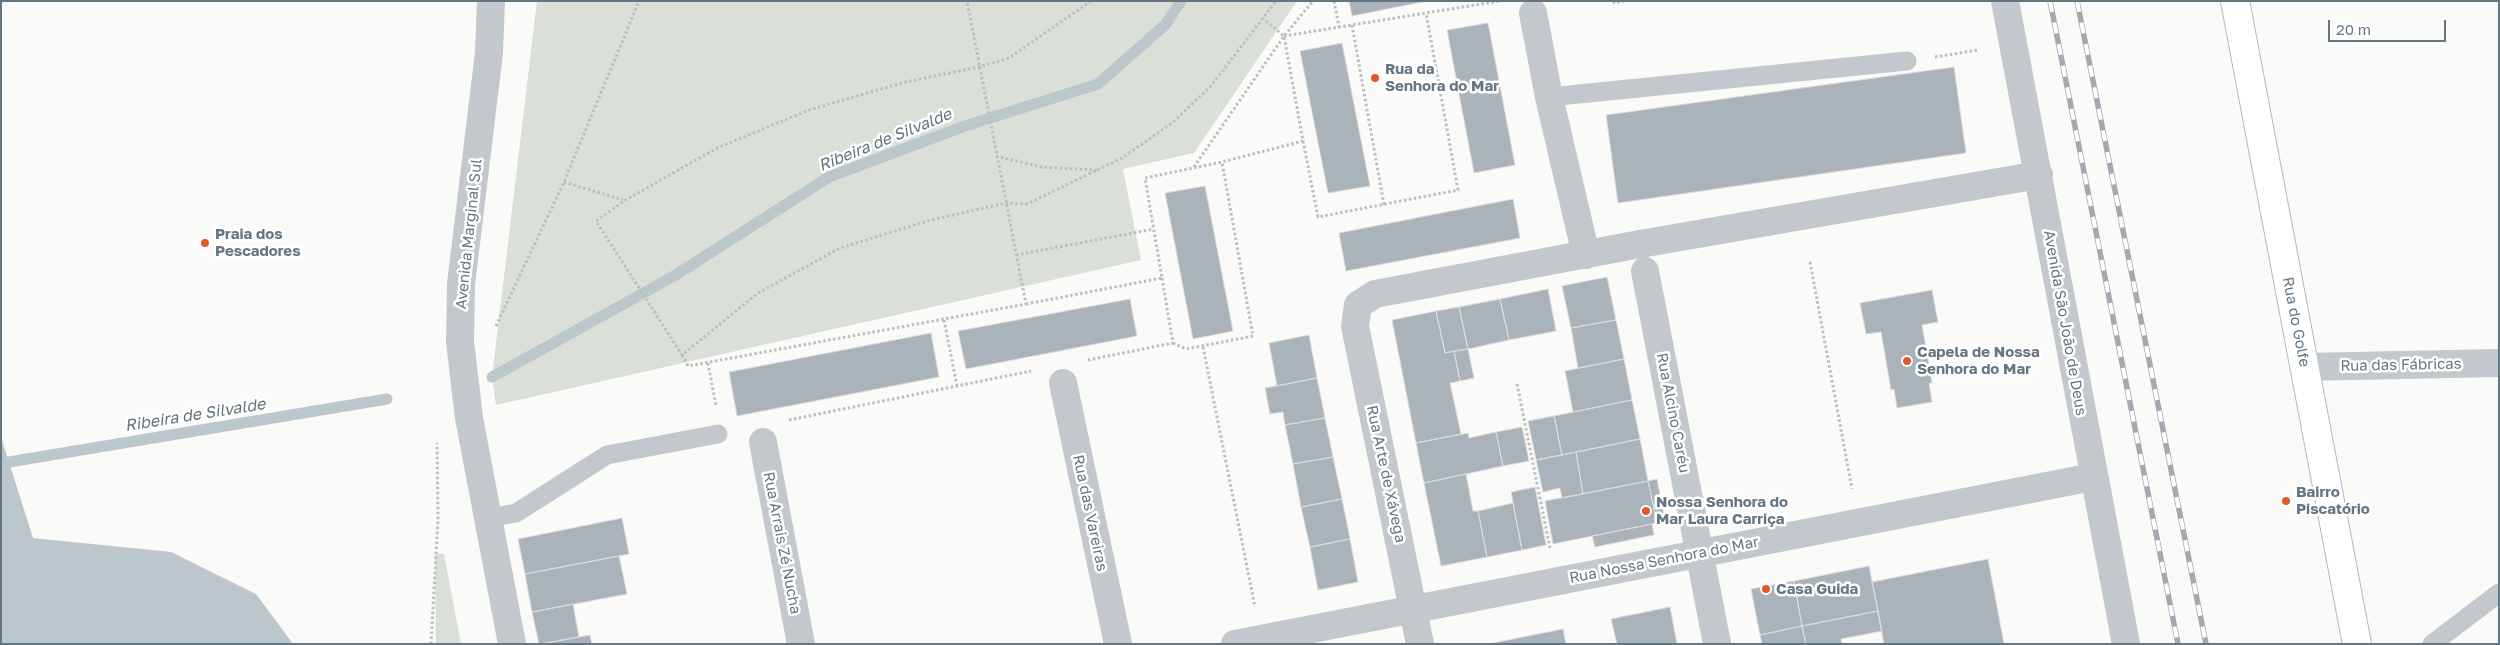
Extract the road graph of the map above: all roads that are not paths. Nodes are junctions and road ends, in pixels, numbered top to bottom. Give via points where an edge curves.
1 (491, 1) edge
2 (2005, 1) edge
3 (2234, 1) edge
4 (1533, 13) dead end
5 (1907, 61) road end
6 (1549, 97) junction
7 (2039, 175) junction
8 (1586, 255) junction
9 (1645, 271) dead end
10 (2499, 363) edge
11 (2304, 367) junction
12 (1051, 376) road end
13 (718, 434) road end
14 (763, 442) dead end
15 (2093, 477) junction
16 (488, 518) junction
17 (1700, 552) junction
18 (2499, 592) edge
19 (1414, 609) junction
20 (512, 644) edge
21 (801, 644) edge
22 (1118, 644) edge
23 (1234, 644) edge
24 (1420, 644) edge
25 (1718, 644) edge
26 (2126, 644) edge
27 (2356, 644) edge
28 (2432, 644) edge

1 - 16 street, Avenida Marginal Sul via 490,53 461,284 460,342 469,418
2 - 7 street, Avenida São João de Deus
3 - 11 street, Rua do Golfe
4 - 6 street
5 - 6 lane
6 - 8 street
7 - 8 street
7 - 15 street, Avenida São João de Deus
8 - 19 street, Rua Arte de Xávega via 1375,294 1358,305 1355,326
9 - 17 street, Rua Alcino Caréu
10 - 11 street, Rua das Fábricas
11 - 27 street, Rua do Golfe
12 - 22 street, Rua das Vareiras
13 - 16 lane via 607,455 516,512
14 - 21 street, Rua Arrais Zé Nucha
15 - 17 street, Rua Nossa Senhora do Mar
15 - 26 street, Avenida São João de Deus
16 - 20 street, Avenida Marginal Sul
17 - 19 street, Rua Nossa Senhora do Mar
17 - 25 street, Rua Alcino Caréu
18 - 28 lane
19 - 23 street, Rua Nossa Senhora do Mar
19 - 24 street, Rua Arte de Xávega

